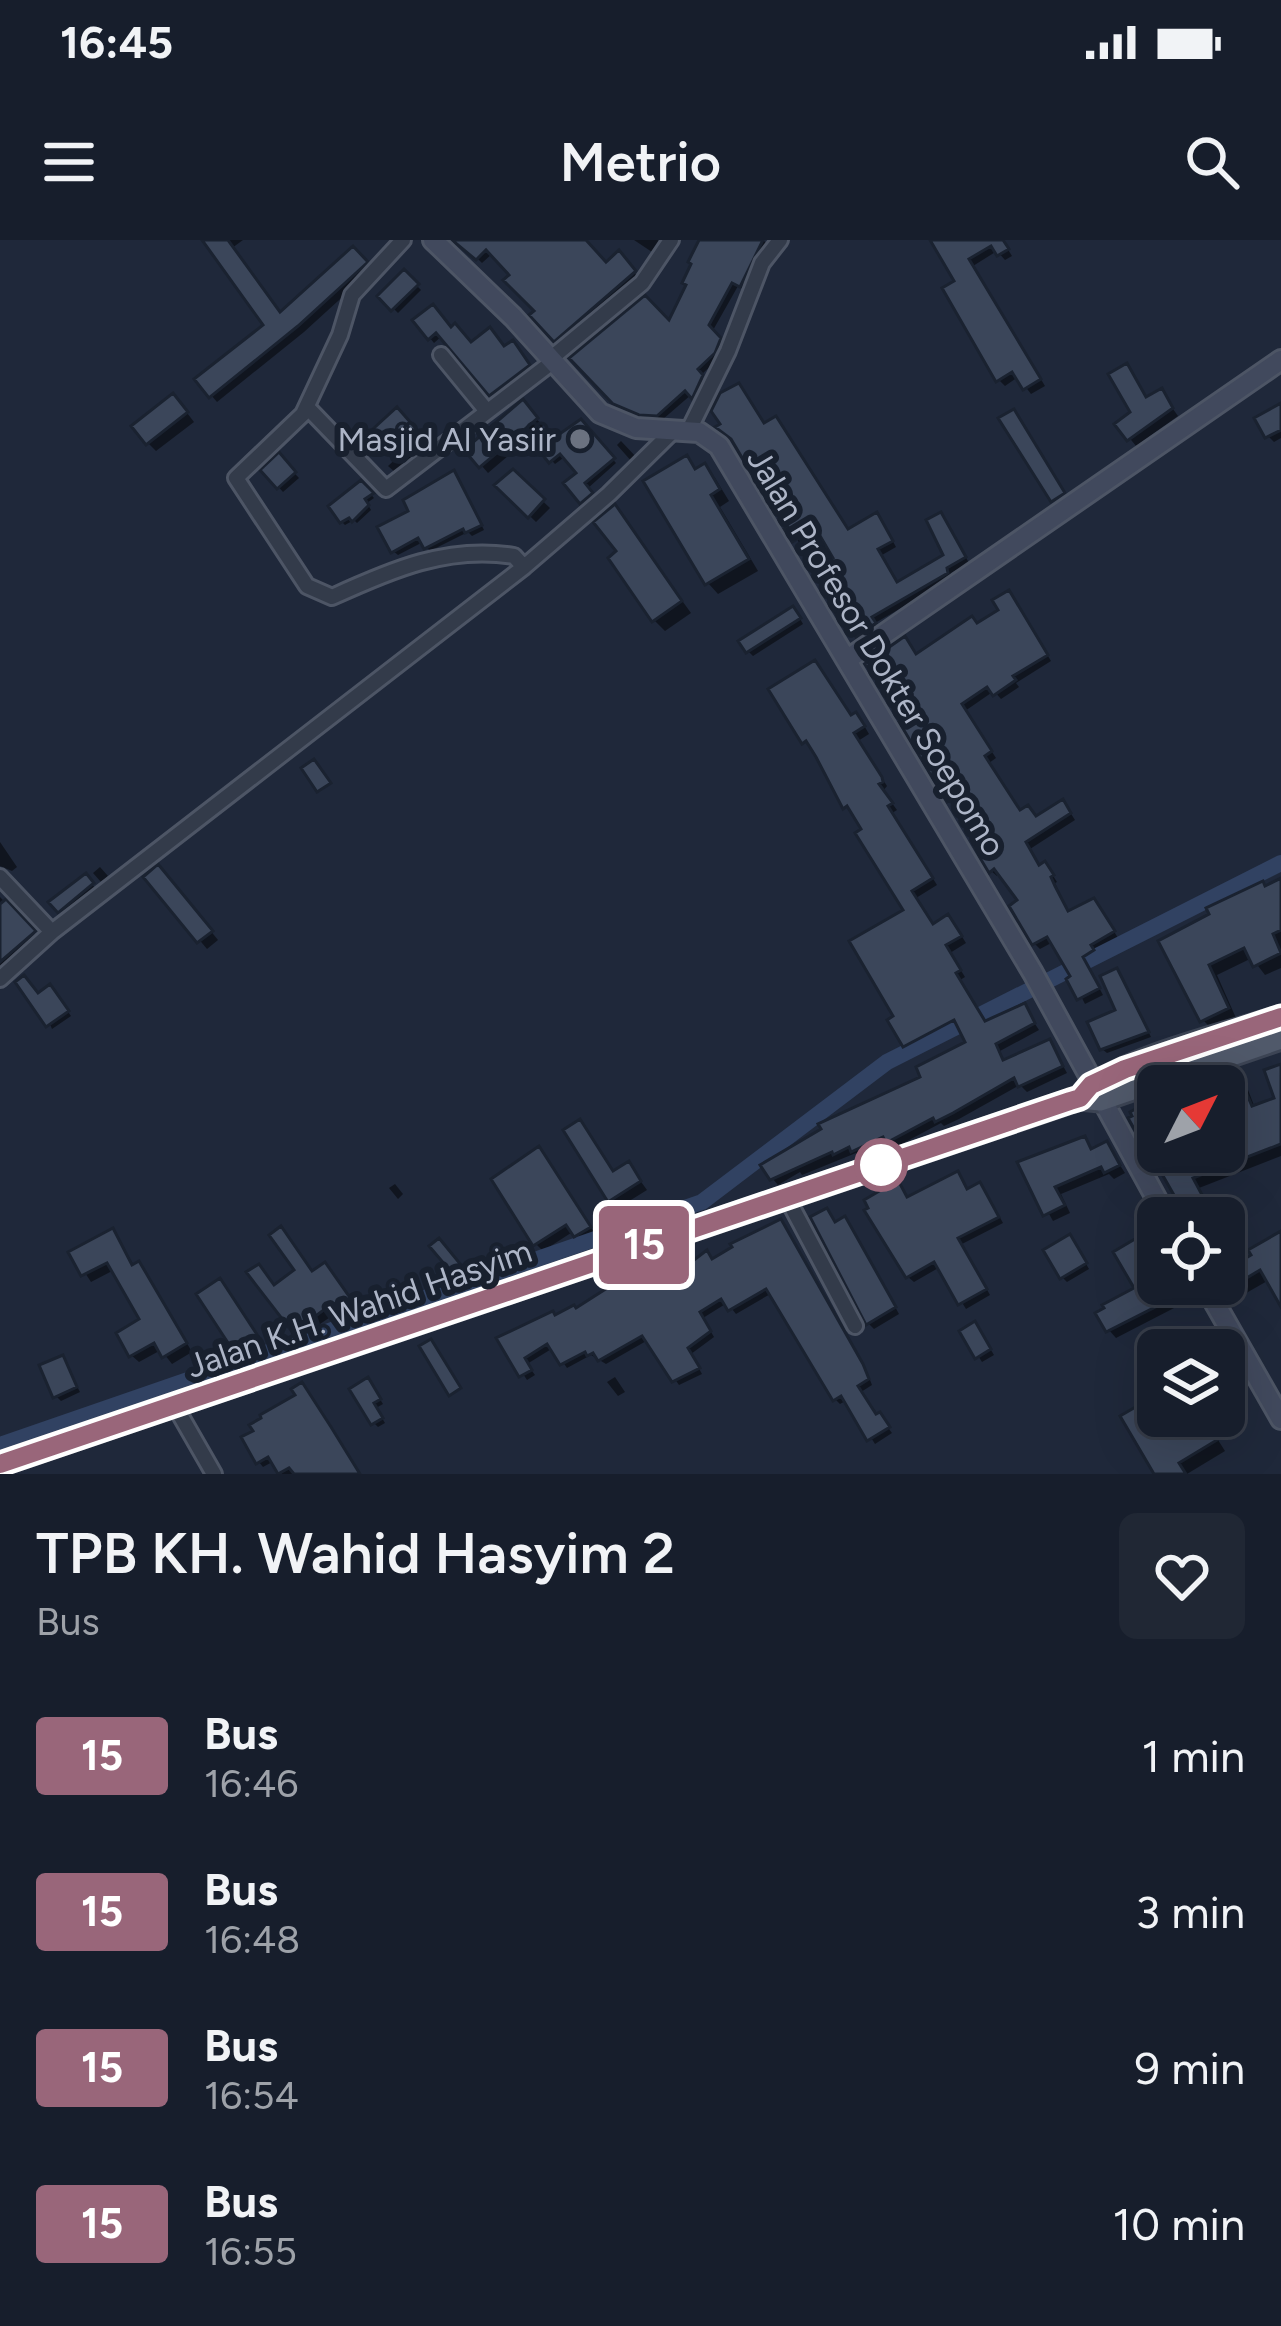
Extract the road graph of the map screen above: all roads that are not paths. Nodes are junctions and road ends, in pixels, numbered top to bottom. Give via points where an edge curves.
1 (403, 240) edge
2 (433, 240) edge
3 (671, 240) edge
4 (780, 240) edge
5 (441, 355) dead end
6 (1281, 360) edge
7 (550, 361) junction
8 (307, 407) junction
9 (486, 410) junction
10 (681, 430) junction
11 (524, 567) junction
12 (848, 658) junction
13 (0, 877) edge
14 (52, 932) junction
15 (0, 979) edge
16 (1281, 1017) edge
17 (1281, 1038) edge
18 (1090, 1094) junction
19 (786, 1196) junction
20 (1154, 1197) edge
21 (1216, 1305) edge
22 (855, 1326) dead end
23 (175, 1406) junction
24 (1281, 1419) edge
25 (0, 1464) edge
26 (214, 1474) edge

1 - 8 street via 352,295
2 - 7 main road
3 - 7 street via 642,283
4 - 10 street
5 - 9 street
6 - 12 main road
7 - 9 street
7 - 10 main road via 616,423
8 - 9 street via 386,489
8 - 11 street via 236,478 313,591 332,597 407,565 465,553 514,556
10 - 11 street
10 - 12 main road, Jalan Profesor Dokter Soepomo via 707,436 727,456
11 - 14 street
12 - 18 main road, Jalan Profesor Dokter Soepomo via 1034,974
13 - 14 street
14 - 15 street
16 - 18 main road via 1145,1061
17 - 18 main road
18 - 19 main road, Jalan K.H. Wahid Hasyim
18 - 20 main road, Jalan Profesor Dokter Soepomo
19 - 22 street
19 - 23 main road, Jalan K.H. Wahid Hasyim
21 - 24 main road
23 - 25 main road, Jalan K.H. Wahid Hasyim
23 - 26 street

